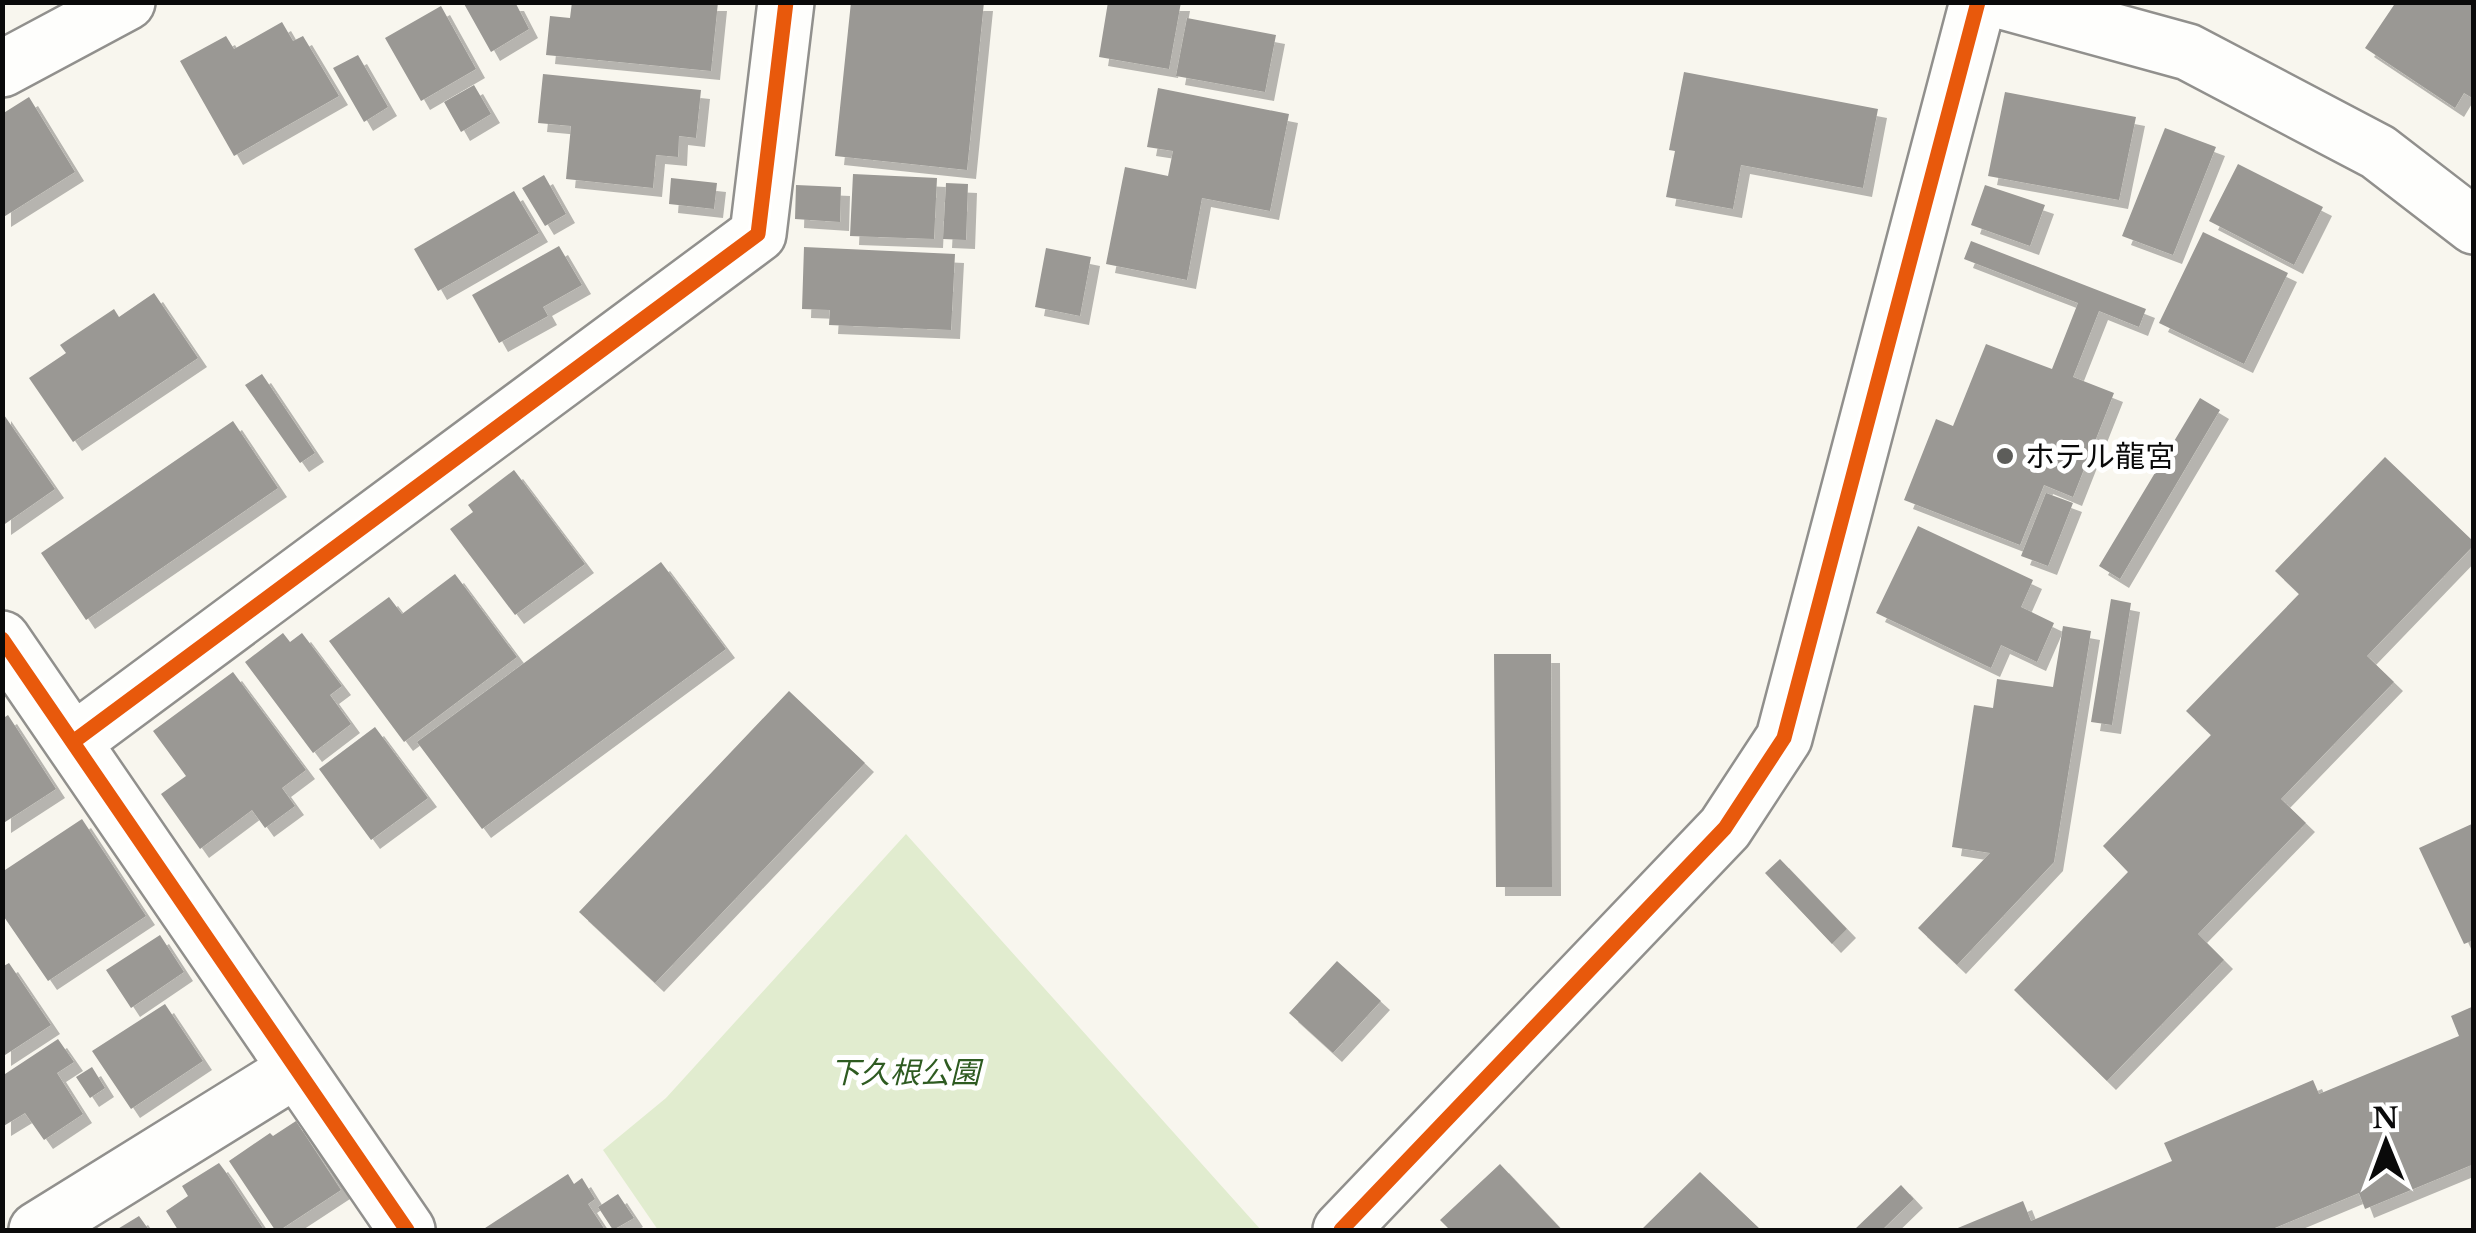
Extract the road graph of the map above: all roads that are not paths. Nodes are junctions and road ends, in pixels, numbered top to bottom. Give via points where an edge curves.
1 (126, 2) edge
2 (786, 2) edge
3 (1978, 2) edge
4 (2006, 2) edge
5 (2, 68) edge
6 (2474, 226) edge
7 (2, 640) edge
8 (73, 742) junction
9 (295, 1070) junction
10 (37, 1230) edge
11 (407, 1230) edge
12 (1340, 1230) edge

1 - 5 street
2 - 8 street via 758,234
3 - 12 street via 1784,738 1725,828
4 - 6 street via 2188,52 2378,152
7 - 8 street
8 - 9 street
9 - 10 street
9 - 11 street

